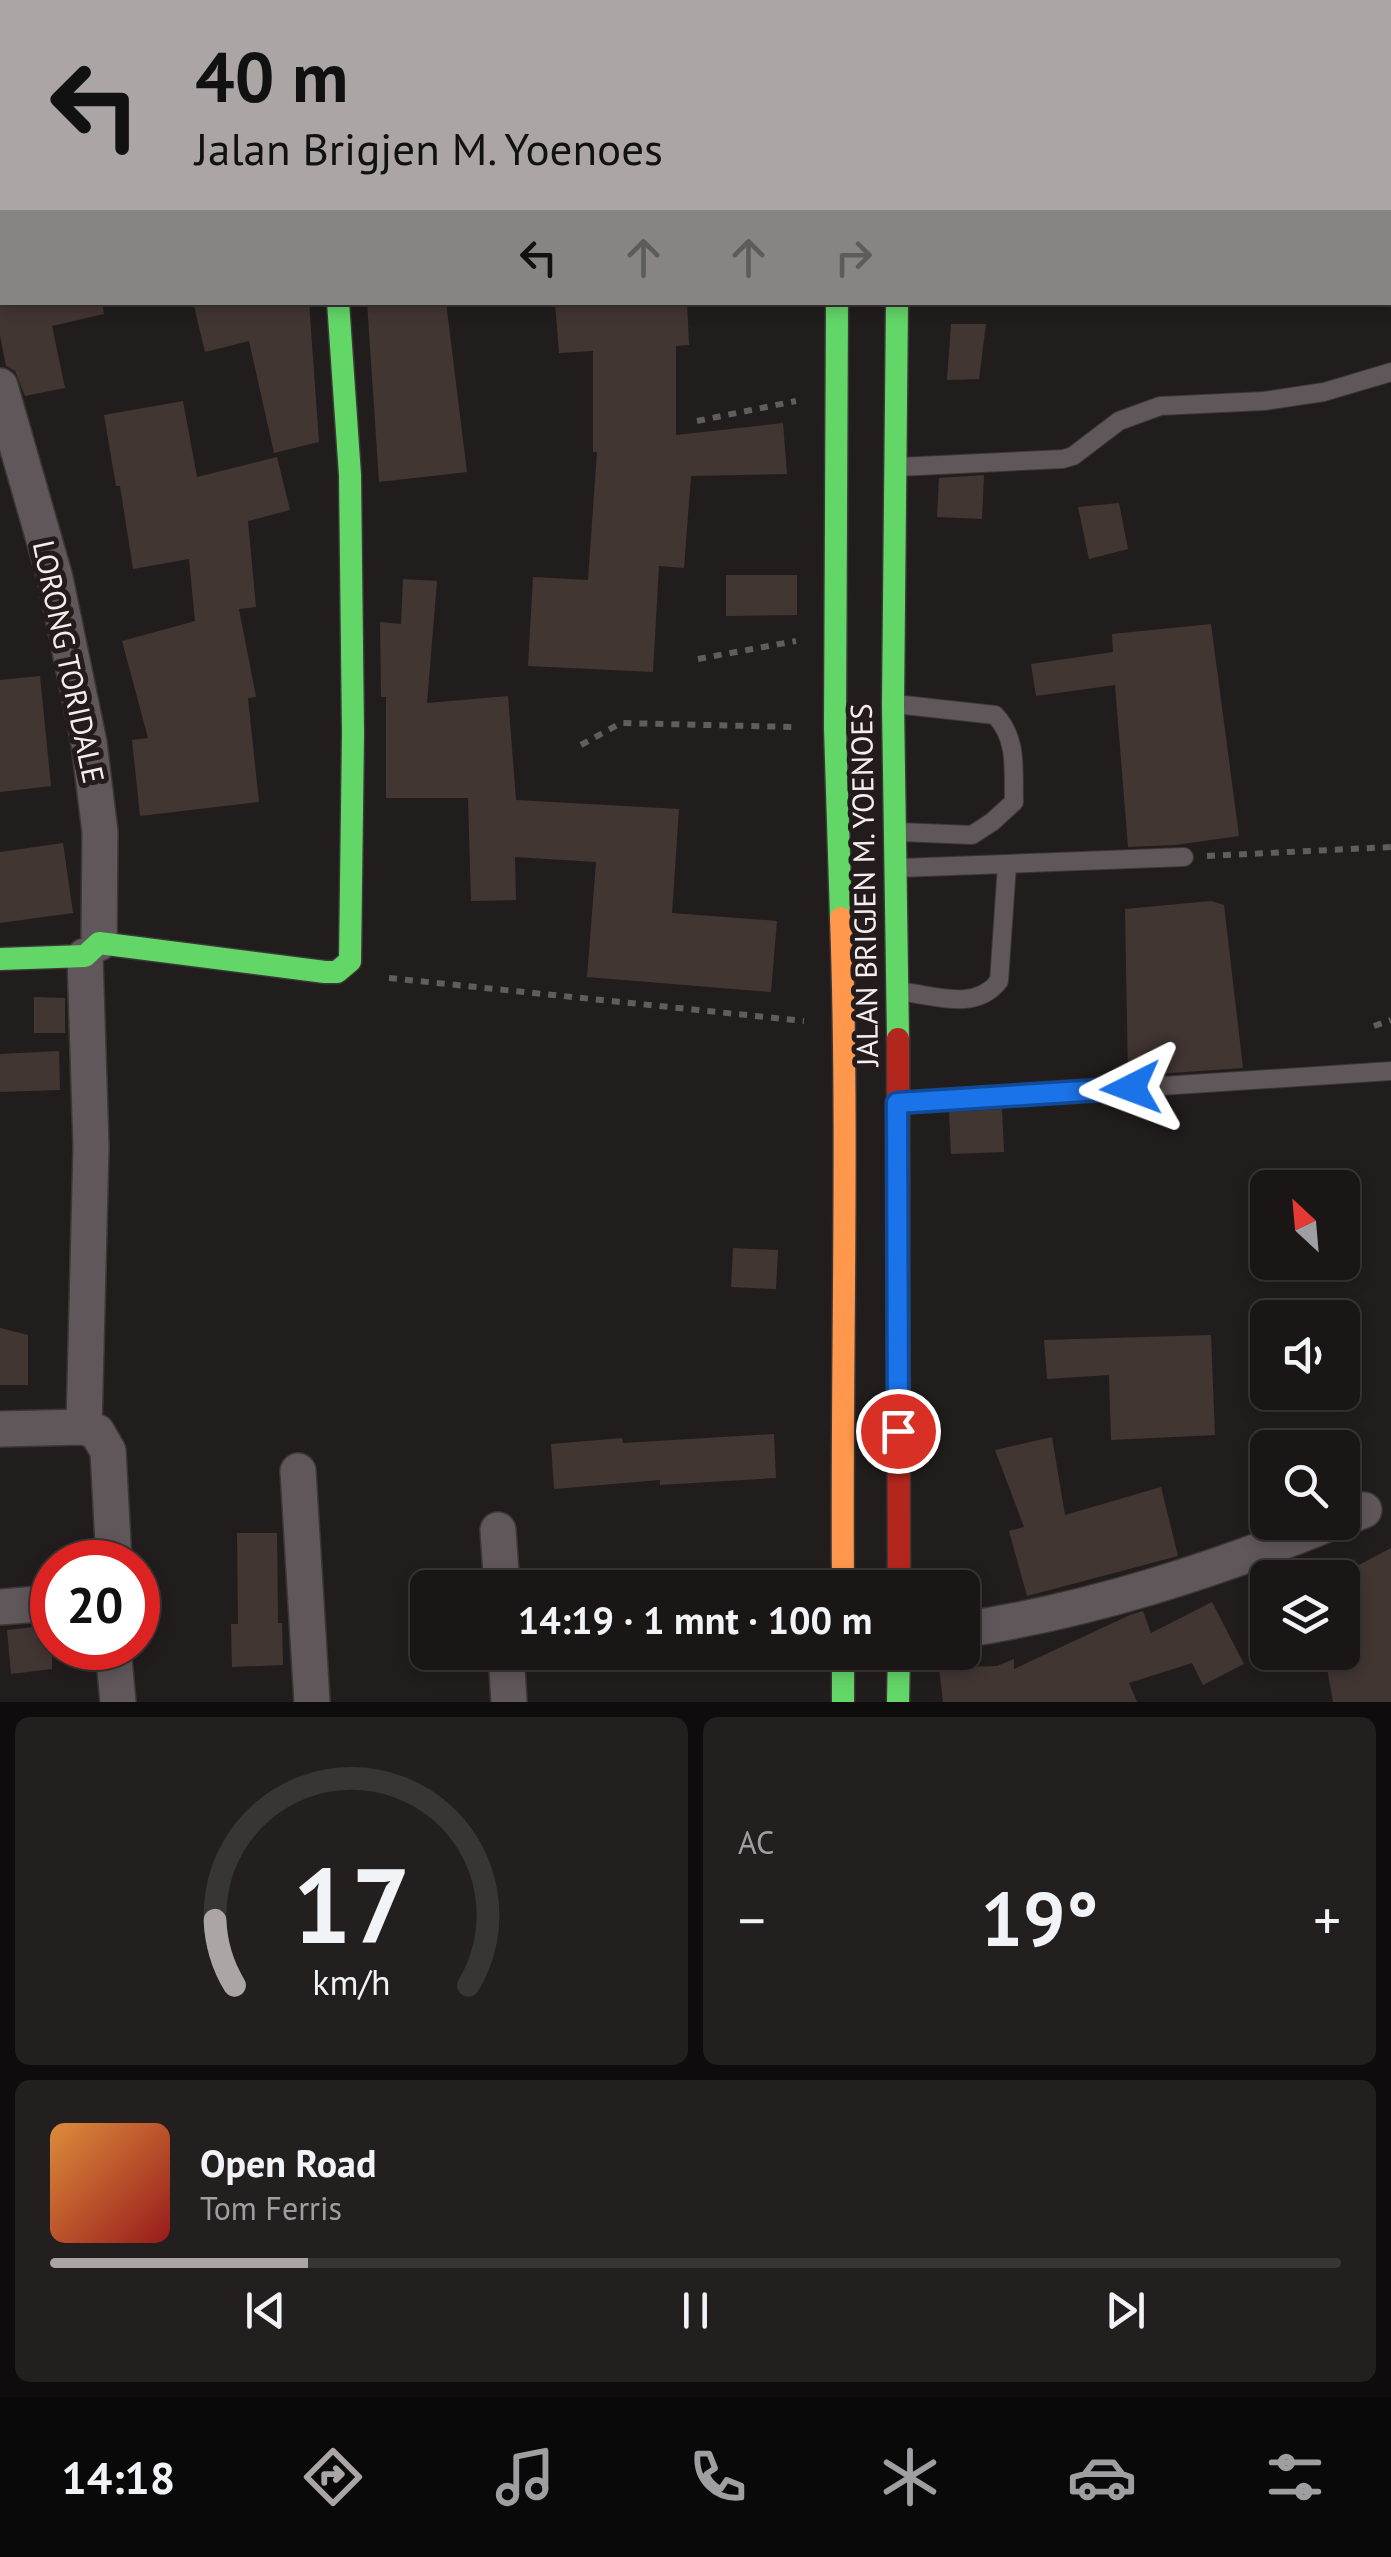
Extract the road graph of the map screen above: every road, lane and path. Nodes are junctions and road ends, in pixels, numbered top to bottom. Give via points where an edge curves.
1 (338, 305) edge
2 (838, 305) edge
3 (897, 305) edge
4 (1391, 372) edge
5 (0, 386) edge
6 (837, 395) junction
7 (697, 421) dead end
8 (897, 468) junction
9 (837, 634) junction
10 (698, 659) dead end
11 (893, 704) junction
12 (835, 728) junction
13 (580, 746) dead end
14 (894, 832) junction
15 (1391, 847) edge
16 (1184, 857) joint
17 (1007, 864) junction
18 (898, 868) junction
19 (92, 950) junction
20 (0, 959) edge
21 (337, 972) junction
22 (899, 991) junction
23 (1391, 1020) edge
24 (845, 1026) junction
25 (1374, 1026) dead end
26 (1391, 1071) edge
27 (897, 1103) junction
28 (84, 1427) junction
29 (0, 1429) edge
30 (298, 1472) dead end
31 (498, 1530) dead end
32 (113, 1540) edge
33 (1286, 1540) edge
34 (501, 1570) edge
35 (842, 1570) edge
36 (898, 1570) edge
37 (30, 1605) edge
38 (0, 1607) edge
39 (980, 1627) edge
40 (116, 1670) edge
41 (507, 1670) edge
42 (843, 1670) edge
43 (899, 1670) edge
44 (118, 1702) edge
45 (312, 1702) edge
46 (509, 1702) edge
47 (844, 1702) edge
48 (898, 1702) edge

1 - 21 main road via 350,475 353,774 352,953
2 - 6 main road, JALAN BRIGJEN M. YOENOES
3 - 8 main road, JALAN BRIGJEN M. YOENOES
4 - 8 lane via 1264,401 1160,406 1119,421 1063,458
5 - 19 street, LORONG TORIDALE via 55,578 89,743 100,832
6 - 7 path
6 - 9 main road, JALAN BRIGJEN M. YOENOES
8 - 11 main road, JALAN BRIGJEN M. YOENOES
9 - 10 path
9 - 12 main road, JALAN BRIGJEN M. YOENOES
11 - 14 main road, JALAN BRIGJEN M. YOENOES
11 - 14 lane via 995,714 1012,741 1014,802 972,834
12 - 13 path via 621,723
12 - 24 main road, JALAN BRIGJEN M. YOENOES
14 - 18 main road, JALAN BRIGJEN M. YOENOES
15 - 16 path
16 - 17 lane
17 - 18 lane
17 - 22 lane via 999,981 971,1000
18 - 22 main road, JALAN BRIGJEN M. YOENOES
19 - 20 main road
19 - 21 main road
19 - 28 street, LORONG TORIDALE
21 - 24 path
22 - 27 main road, JALAN BRIGJEN M. YOENOES
23 - 25 path
24 - 35 main road, JALAN BRIGJEN M. YOENOES
26 - 27 lane
27 - 36 main road, JALAN BRIGJEN M. YOENOES
28 - 29 street
28 - 32 street via 97,1432 108,1451
30 - 45 street
31 - 34 street
33 - 39 street via 1100,1604
37 - 38 street
40 - 44 street
41 - 46 street
42 - 47 main road
43 - 48 main road

